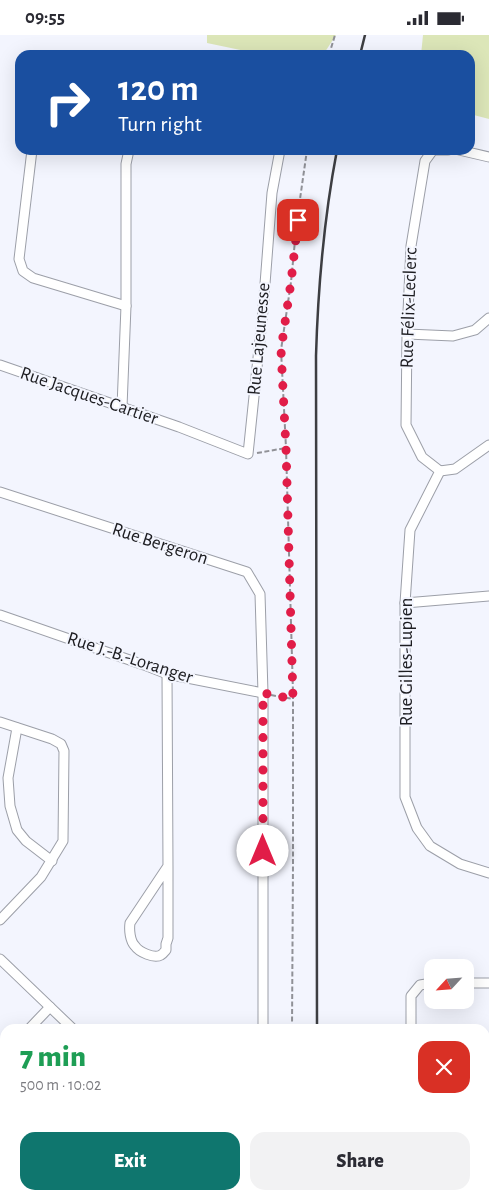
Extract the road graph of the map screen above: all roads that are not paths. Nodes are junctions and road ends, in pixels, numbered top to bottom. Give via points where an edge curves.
1 (475, 154) edge
2 (31, 155) edge
3 (128, 155) edge
4 (279, 155) edge
5 (430, 155) edge
6 (489, 157) edge
7 (126, 306) junction
8 (489, 319) edge
9 (407, 334) junction
10 (0, 365) edge
11 (122, 407) junction
12 (179, 427) joint
13 (489, 445) edge
14 (440, 471) junction
15 (0, 491) edge
16 (489, 596) edge
17 (405, 603) junction
18 (0, 615) edge
19 (167, 674) junction
20 (263, 693) junction
21 (0, 722) edge
22 (17, 728) junction
23 (52, 861) junction
24 (168, 866) junction
25 (489, 873) edge
26 (0, 920) edge
27 (0, 959) edge
28 (474, 983) edge
29 (489, 983) edge
30 (424, 984) edge
31 (50, 1007) junction
32 (34, 1024) edge
33 (68, 1024) edge
34 (263, 1024) edge
35 (411, 1024) edge

1 - 6 street
2 - 7 street via 19,259 24,271 33,278
3 - 7 street
4 - 12 street, Rue Lajeunesse via 272,193 248,454
5 - 9 street, Rue Félix-Leclerc via 425,161 411,246
7 - 11 street
8 - 9 street via 475,330 453,336
9 - 14 street, Rue Félix-Leclerc via 406,425 422,457
10 - 11 street, Rue Jacques-Cartier
11 - 12 street, Rue Jacques-Cartier
13 - 14 street via 455,469
14 - 17 street, Rue Gilles-Lupien via 410,530
15 - 20 street, Rue Bergeron via 247,572 260,594
16 - 17 street
17 - 25 street, Rue Gilles-Lupien via 405,797 416,829 430,846 460,864
18 - 19 street, Rue J.-B.-Loranger
19 - 20 street, Rue J.-B.-Loranger
19 - 24 street
20 - 34 street, Rue Bergeron
21 - 22 street
22 - 23 street via 8,777 10,807 18,830 32,847
22 - 23 street via 52,739 61,744 64,751 62,841
23 - 26 street
24 - 24 street via 129,927 136,948 150,955 162,955 166,950
27 - 31 street
28 - 29 street
30 - 35 street via 411,996
31 - 32 street
31 - 33 street

